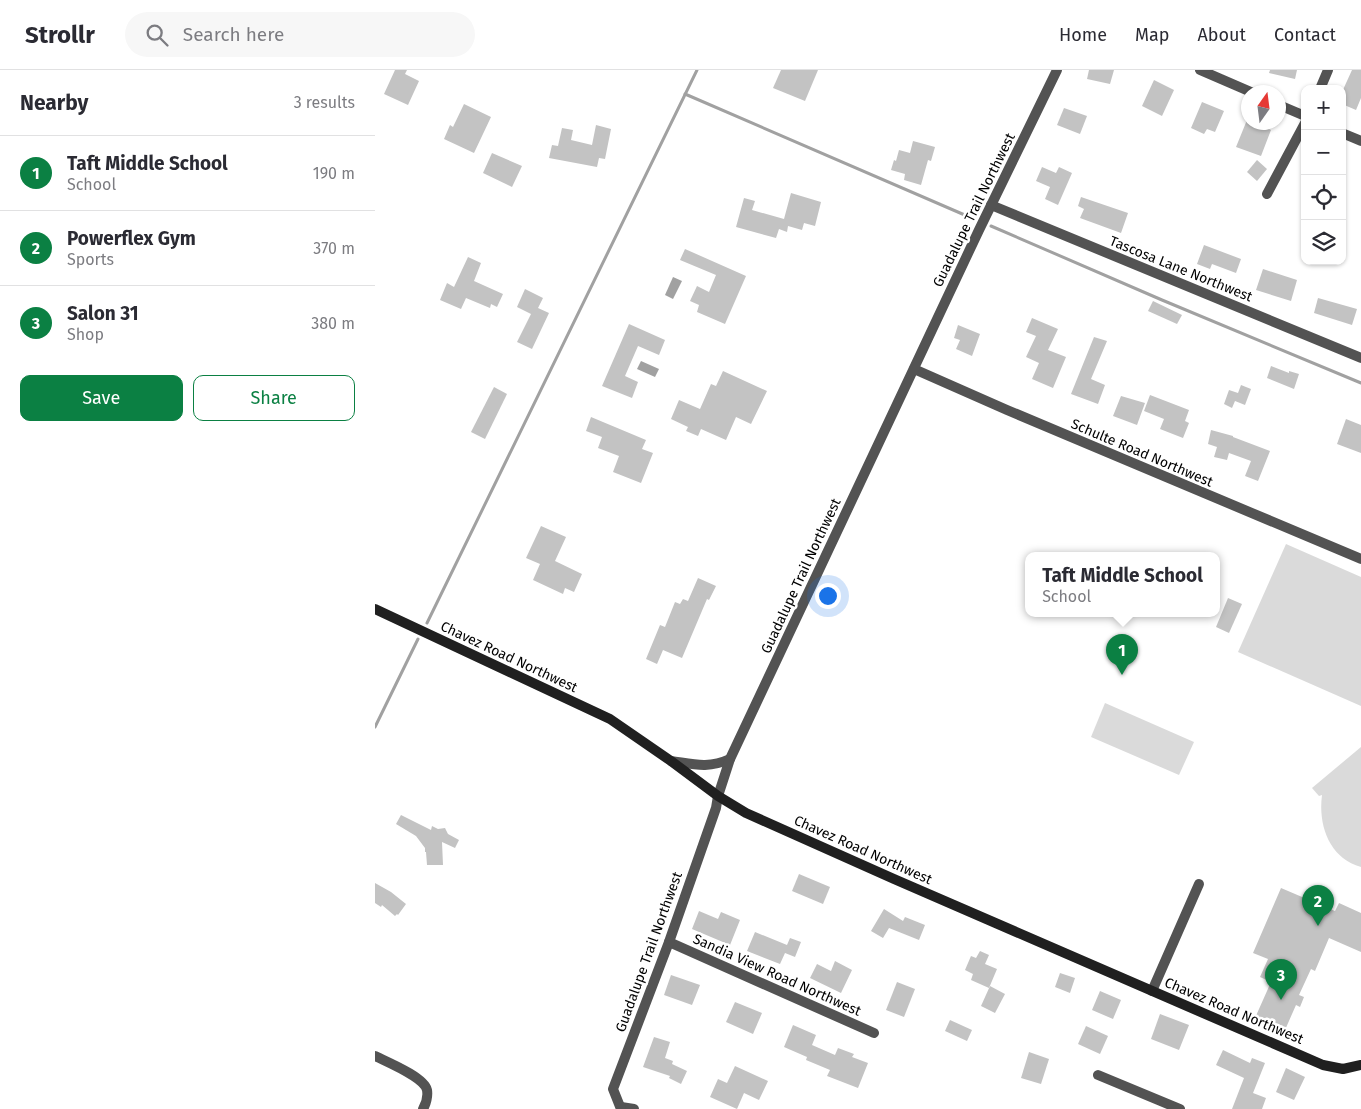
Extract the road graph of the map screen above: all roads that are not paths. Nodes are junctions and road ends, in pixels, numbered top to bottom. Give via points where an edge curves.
1 (1057, 70) edge
2 (1200, 70) edge
3 (1329, 70) edge
4 (1322, 85) edge
5 (1241, 88) edge
6 (1286, 108) edge
7 (1301, 114) edge
8 (1302, 130) edge
9 (1346, 135) edge
10 (1361, 141) edge
11 (1267, 194) dead end
12 (991, 205) junction
13 (1361, 358) edge
14 (914, 370) junction
15 (1361, 560) edge
16 (375, 609) edge
17 (730, 759) junction
18 (671, 761) junction
19 (718, 796) junction
20 (1199, 884) dead end
21 (669, 942) junction
22 (1152, 991) junction
23 (874, 1033) dead end
24 (375, 1056) edge
25 (1361, 1065) edge
26 (1098, 1075) dead end
27 (621, 1108) edge
28 (423, 1109) edge
29 (634, 1109) edge
30 (1180, 1109) edge

1 - 12 street, Guadalupe Trail Northwest
2 - 5 street
3 - 4 street
6 - 7 street
8 - 11 street
9 - 10 street
12 - 13 street, Tascosa Lane Northwest
12 - 14 street, Guadalupe Trail Northwest
14 - 15 street, Schulte Road Northwest
14 - 17 street, Guadalupe Trail Northwest
16 - 18 street, Chavez Road Northwest via 610,719
17 - 18 street via 706,766
17 - 19 street, Guadalupe Trail Northwest
18 - 19 street, Chavez Road Northwest
19 - 21 street, Guadalupe Trail Northwest
19 - 22 street, Chavez Road Northwest via 763,821
20 - 22 street
21 - 23 street, Sandia View Road Northwest
21 - 27 street, Guadalupe Trail Northwest via 613,1089
22 - 25 street, Chavez Road Northwest via 1330,1067 1343,1069
24 - 28 street via 422,1081 427,1089
26 - 30 street
27 - 29 street

